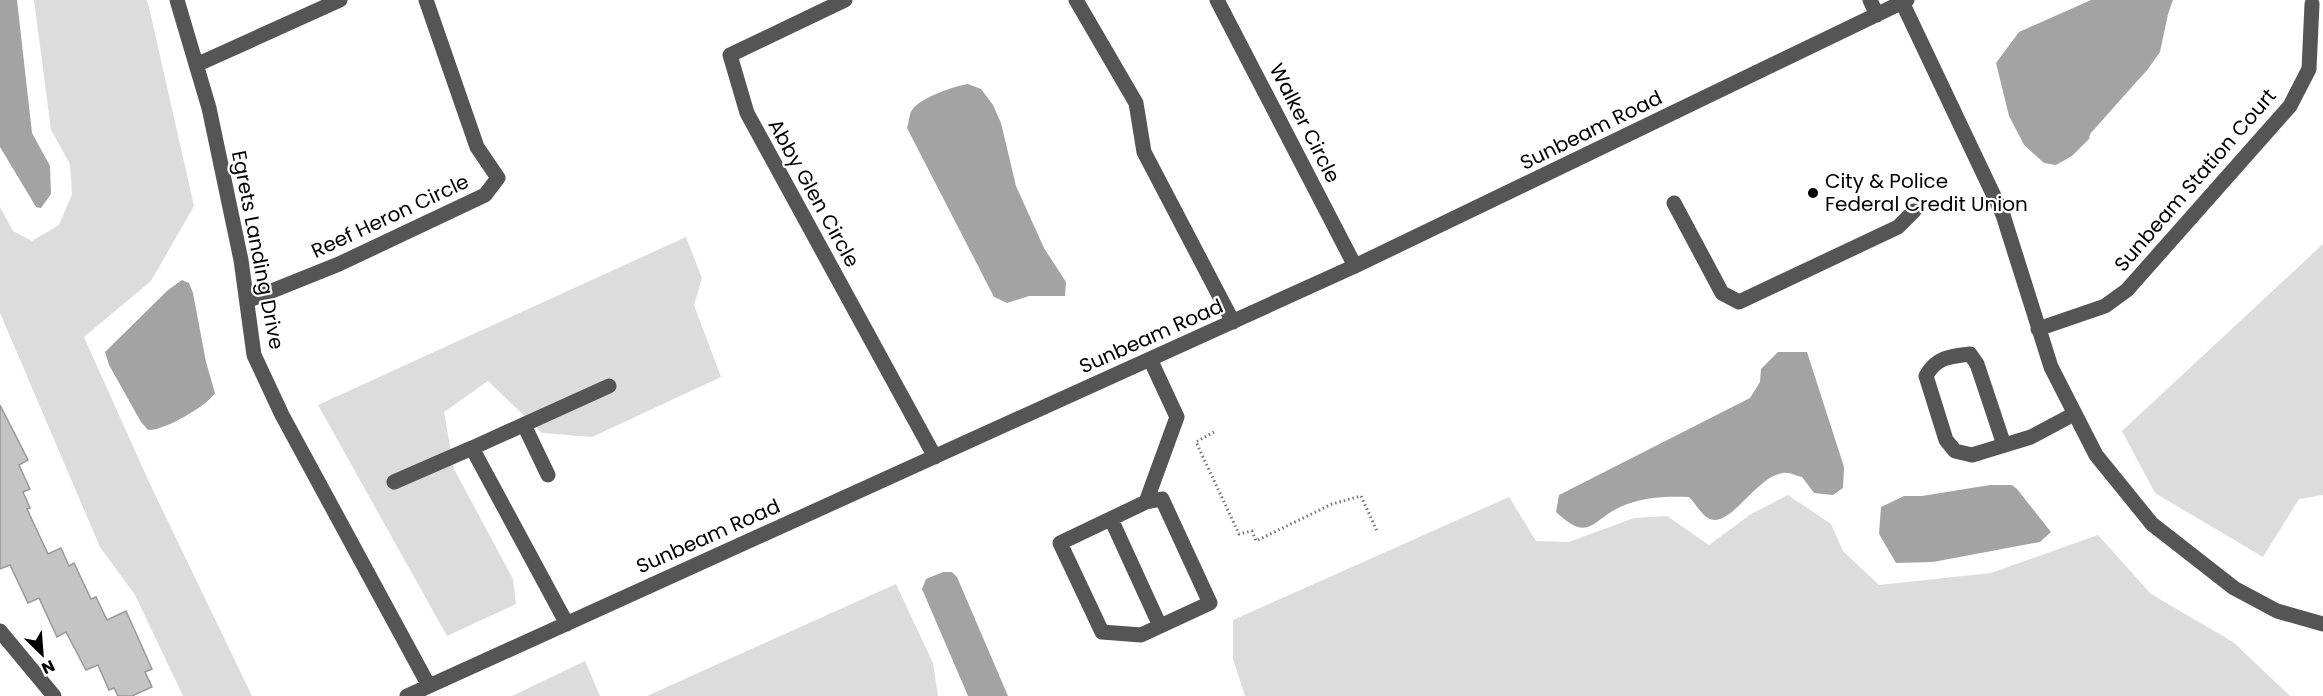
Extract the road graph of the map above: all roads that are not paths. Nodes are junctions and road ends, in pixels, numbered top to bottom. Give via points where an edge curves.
1 (177, 0) edge
2 (339, 0) edge
3 (426, 0) edge
4 (845, 0) edge
5 (1077, 0) edge
6 (1217, 0) edge
7 (1870, 0) edge
8 (1904, 1) edge
9 (2312, 4) dead end
10 (1877, 15) junction
11 (195, 65) junction
12 (1674, 202) dead end
13 (1914, 211) dead end
14 (1355, 266) junction
15 (247, 301) junction
16 (1233, 322) junction
17 (2038, 329) junction
18 (1150, 359) junction
19 (609, 386) dead end
20 (2074, 414) junction
21 (524, 425) junction
22 (2004, 445) junction
23 (472, 448) junction
24 (935, 457) junction
25 (548, 475) dead end
26 (394, 482) dead end
27 (1146, 502) junction
28 (1111, 519) junction
29 (567, 624) junction
30 (2323, 624) edge
31 (1160, 626) junction
32 (0, 631) edge
33 (429, 686) junction
34 (54, 696) edge
35 (407, 696) edge

1 - 11 street, Egrets Landing Drive
2 - 11 street
3 - 15 street, Reef Heron Circle via 477,147 498,178 485,195 339,264
4 - 24 street, Abby Glen Circle via 730,55 747,113
5 - 16 street via 1136,103 1144,152
6 - 14 street, Walker Circle
7 - 10 street
8 - 10 street, Sunbeam Road
8 - 17 street via 2003,215
9 - 17 street, Sunbeam Station Court via 2309,69 2290,106 2127,290 2105,306
10 - 14 street, Sunbeam Road
11 - 15 street, Egrets Landing Drive via 211,119
12 - 13 street via 1722,292 1739,302 1898,227
14 - 16 street, Sunbeam Road
15 - 33 street, Egrets Landing Drive via 254,355 282,416
16 - 18 street, Sunbeam Road
17 - 20 street via 2051,368
18 - 24 street, Sunbeam Road
18 - 27 street via 1177,417
19 - 21 street
20 - 22 street via 2031,437
20 - 30 street via 2096,455 2152,524 2234,588 2277,611
21 - 23 street
21 - 25 street
22 - 22 street via 1972,455 1950,446 1926,375 1932,365 1946,357 1970,354 1977,364
23 - 26 street
23 - 29 street
24 - 29 street, Sunbeam Road
27 - 28 street
27 - 31 street via 1162,499 1210,603
28 - 31 street
28 - 31 street via 1060,543 1102,632 1141,635
29 - 33 street, Sunbeam Road
32 - 34 street
33 - 35 street, Sunbeam Road

